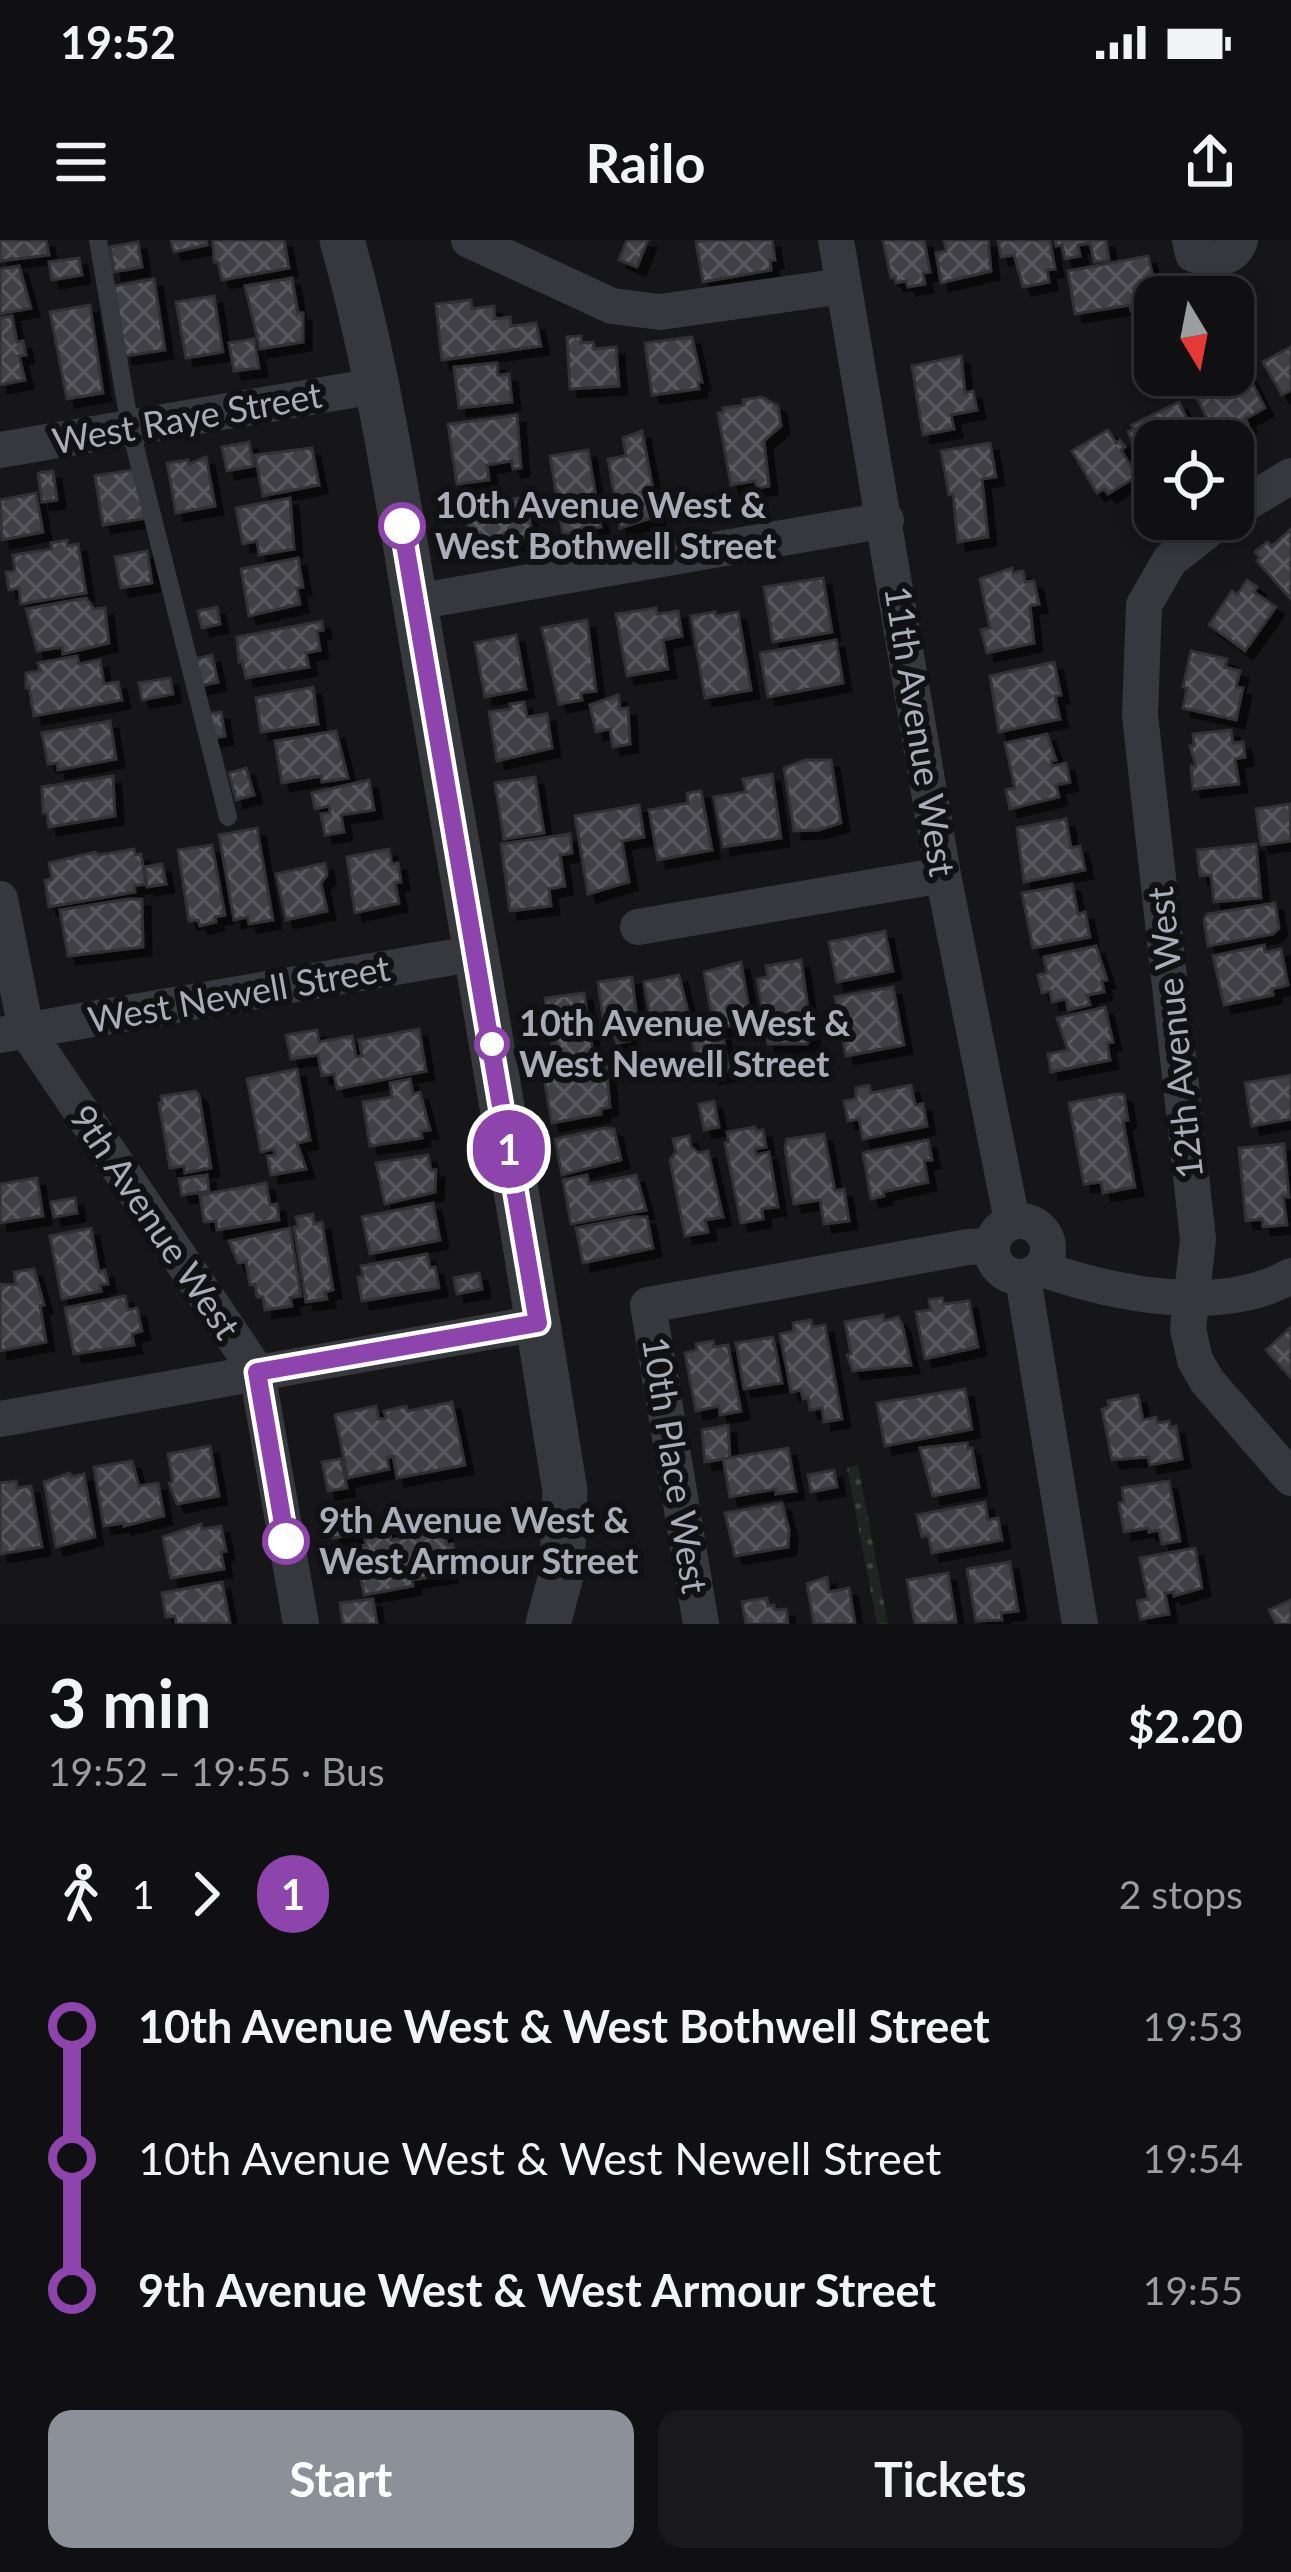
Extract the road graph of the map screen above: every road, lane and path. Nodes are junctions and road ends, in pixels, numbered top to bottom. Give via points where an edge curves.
1 (98, 240) edge
2 (342, 240) edge
3 (469, 240) edge
4 (836, 240) edge
5 (1190, 240) edge
6 (1240, 240) edge
7 (843, 286) junction
8 (375, 386) junction
9 (130, 428) junction
10 (0, 450) edge
11 (1291, 476) edge
12 (1254, 498) edge
13 (886, 520) junction
14 (1195, 540) edge
15 (415, 602) junction
16 (228, 817) dead end
17 (943, 875) junction
18 (0, 899) edge
19 (638, 926) dead end
20 (477, 953) junction
21 (13, 1033) edge
22 (1002, 1234) junction
23 (1032, 1274) junction
24 (1291, 1276) edge
25 (1191, 1297) junction
26 (538, 1323) junction
27 (257, 1372) junction
28 (0, 1419) edge
29 (1291, 1478) edge
30 (301, 1624) edge
31 (548, 1624) edge
32 (701, 1624) edge
33 (1080, 1624) edge

1 - 9 lane
2 - 8 street
3 - 7 street via 612,306 660,312
4 - 7 street, 11th Avenue West
5 - 6 street via 1193,254 1219,259
7 - 13 street, 11th Avenue West
8 - 9 street, West Raye Street
8 - 15 street
9 - 10 street, West Raye Street
9 - 16 lane
11 - 12 street
13 - 15 street
13 - 17 street, 11th Avenue West
14 - 25 street, 12th Avenue West via 1170,560 1144,605 1140,715 1198,1239
15 - 20 street
17 - 19 street
17 - 22 street, 11th Avenue West
18 - 21 street, 9th Avenue West
20 - 21 street, West Newell Street
20 - 26 street
21 - 27 street, 9th Avenue West
22 - 23 street via 1000,1266
22 - 23 street via 1031,1225 1046,1241 1049,1260
22 - 32 street, 10th Place West via 968,1247 649,1305
23 - 25 street
23 - 33 street
24 - 25 street via 1266,1290
25 - 29 street, 12th Avenue West via 1188,1329 1201,1371
26 - 27 street
26 - 31 street via 566,1512
27 - 28 street
27 - 30 street, 9th Avenue West

